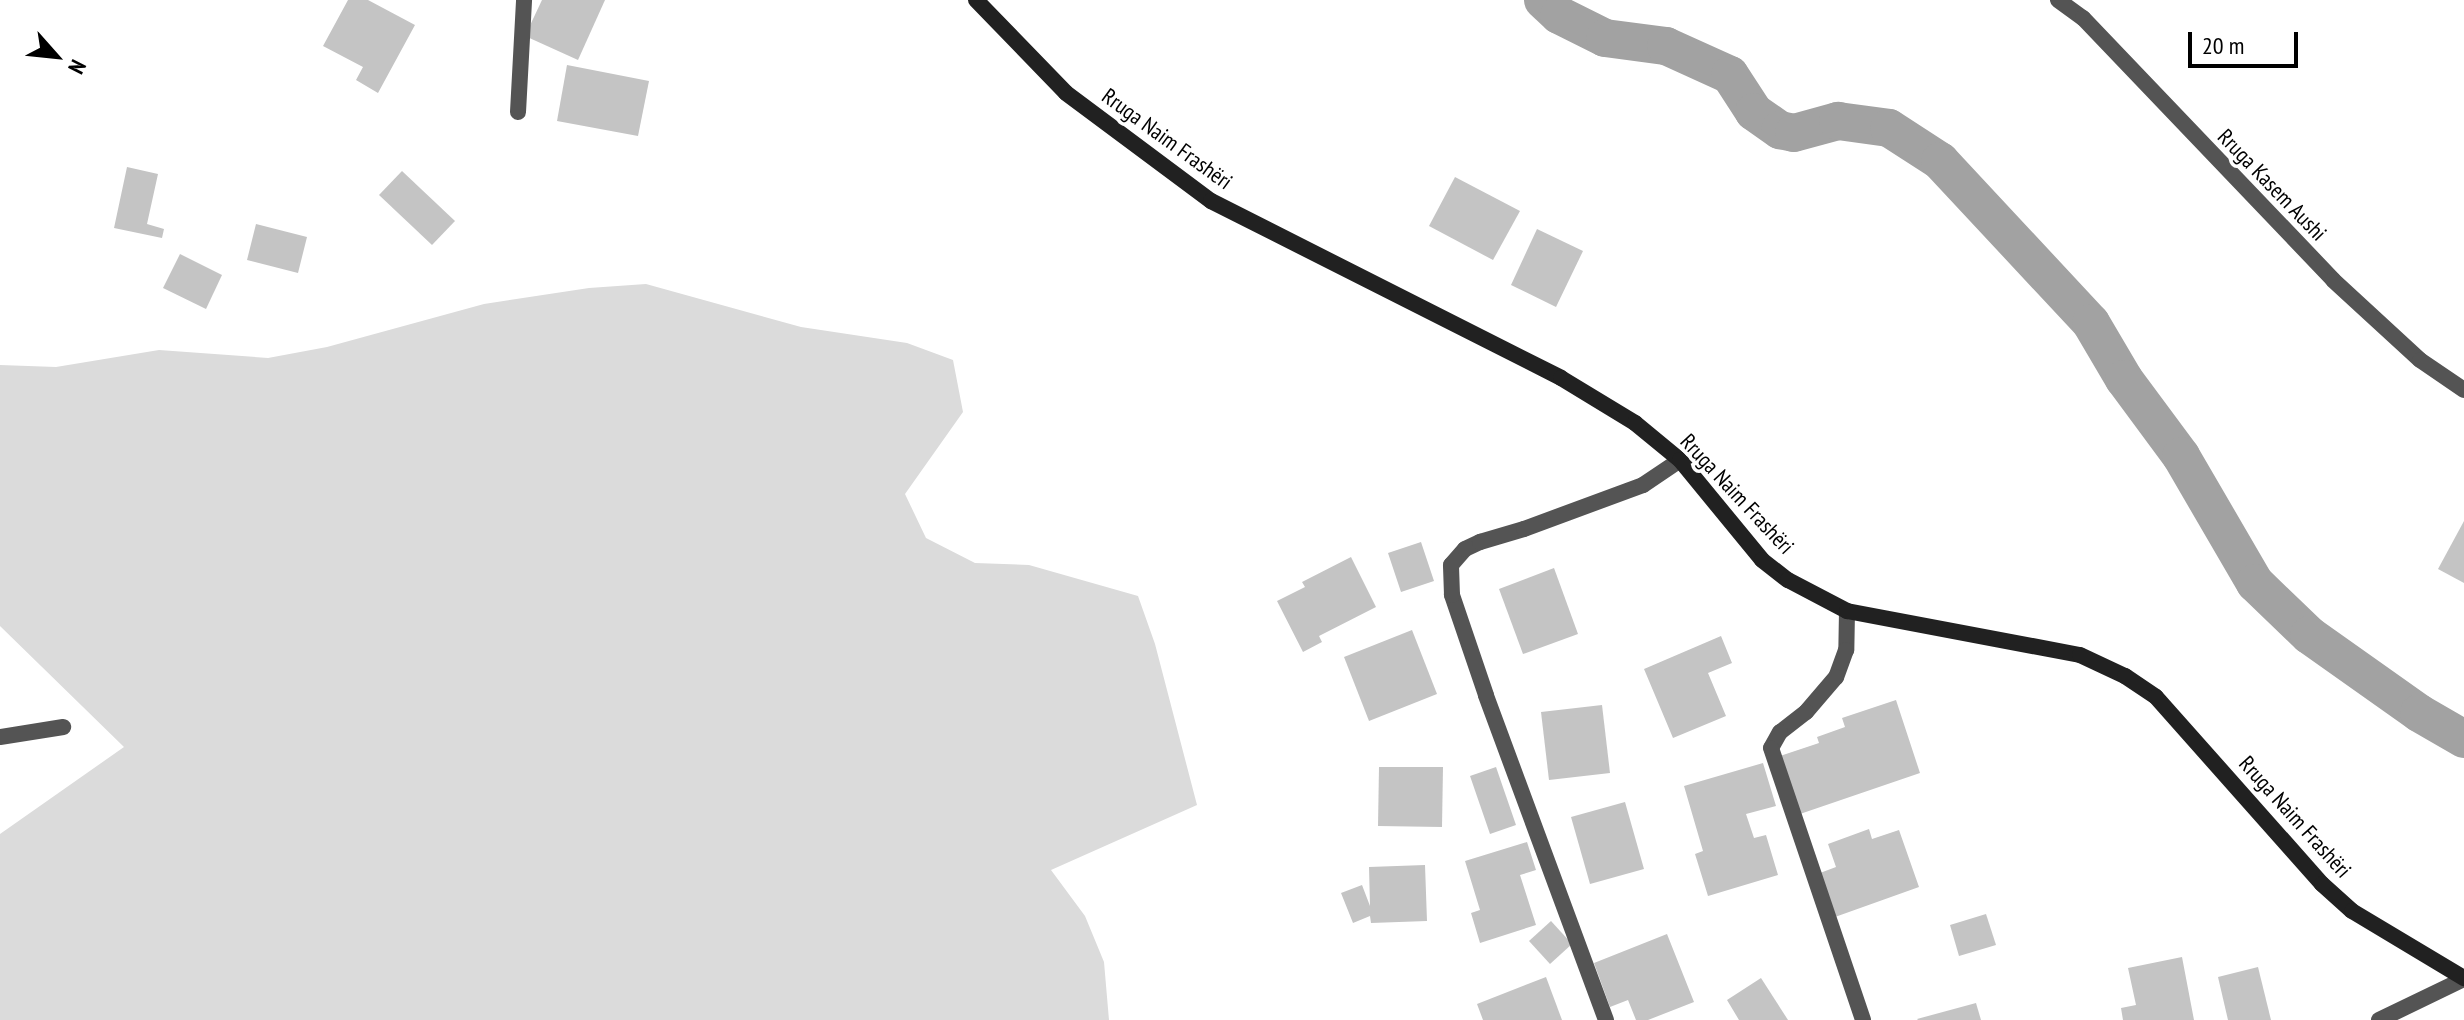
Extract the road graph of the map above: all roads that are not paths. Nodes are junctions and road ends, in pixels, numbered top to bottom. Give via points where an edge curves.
1 (524, 0) edge
2 (976, 0) edge
3 (2058, 0) edge
4 (518, 112) dead end
5 (2464, 390) edge
6 (1680, 460) junction
7 (1847, 611) junction
8 (63, 727) dead end
9 (0, 737) edge
10 (2464, 978) edge
11 (1606, 1020) edge
12 (1863, 1020) edge
13 (2379, 1020) edge

1 - 4 street
2 - 6 street, Rruga Naim Frashëri via 1066,93 1211,201 1561,378 1635,423
3 - 5 street, Rruga Kasem Aushi via 2083,18 2333,280 2420,360
6 - 7 street, Rruga Naim Frashëri via 1762,560
6 - 11 street via 1643,485 1480,542 1451,565 1452,595 1486,695
7 - 10 street, Rruga Naim Frashëri via 2080,655 2125,676 2156,697 2352,911
7 - 12 street via 1846,650 1836,677 1780,732 1771,748
8 - 9 street
10 - 13 street

